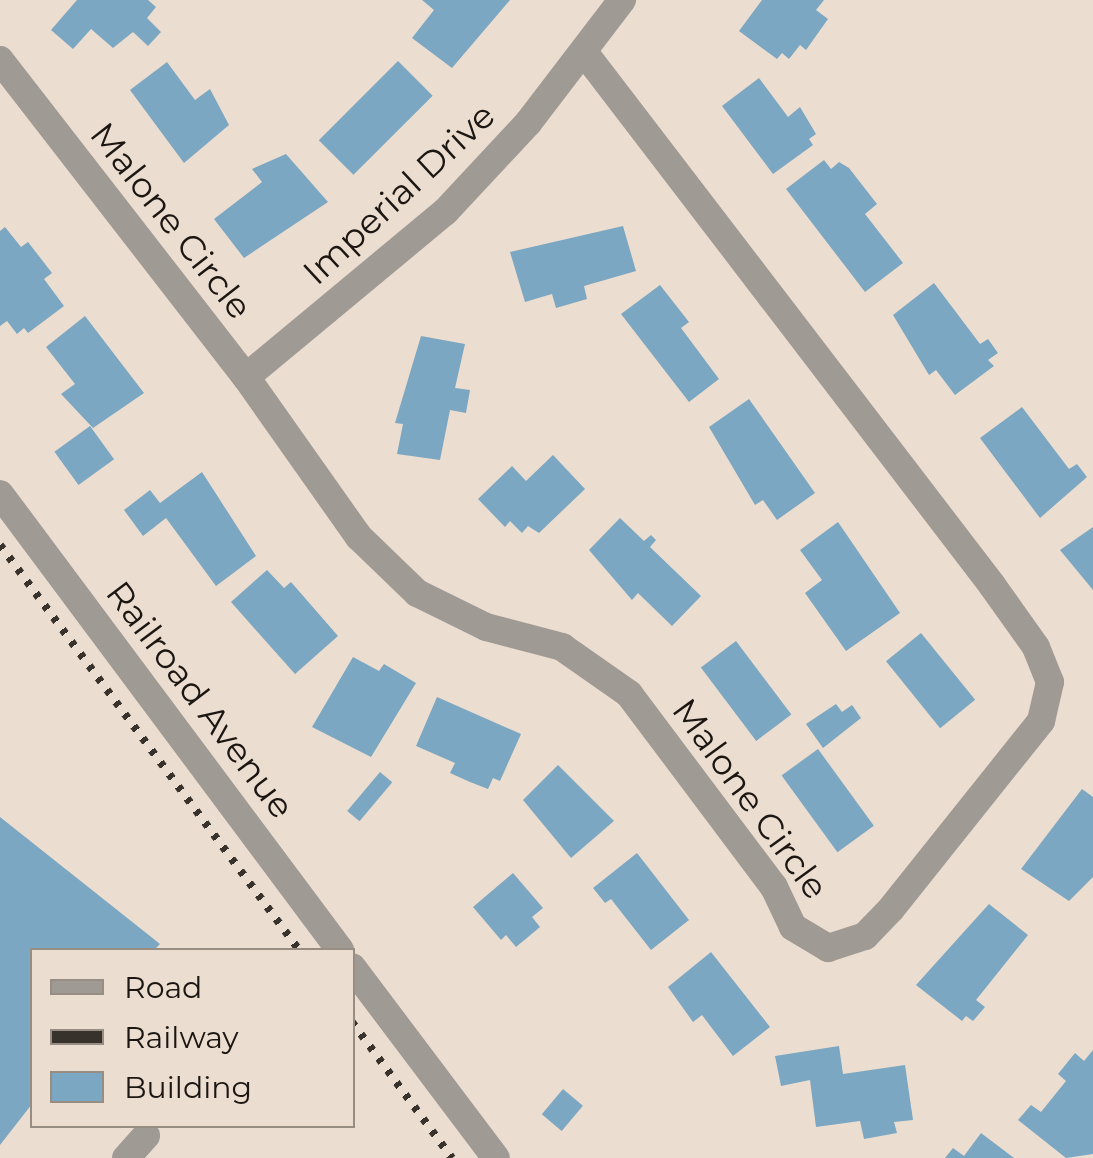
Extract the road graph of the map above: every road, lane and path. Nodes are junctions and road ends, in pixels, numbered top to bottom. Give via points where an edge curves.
1 (622, 0) edge
2 (584, 52) junction
3 (0, 60) edge
4 (246, 376) junction
5 (0, 494) edge
6 (339, 948) edge
7 (355, 971) edge
8 (146, 1136) dead end
9 (126, 1158) edge
10 (496, 1158) edge

1 - 2 street, Imperial Drive
2 - 4 street, Imperial Drive via 445,212
2 - 4 street, Malone Circle via 992,585 1036,647 1050,682 1041,721 865,936 828,948 793,927 774,887 629,694 562,648 486,627 417,594 359,537
3 - 4 street, Malone Circle
5 - 6 street, Railroad Avenue
7 - 10 street
8 - 9 street

